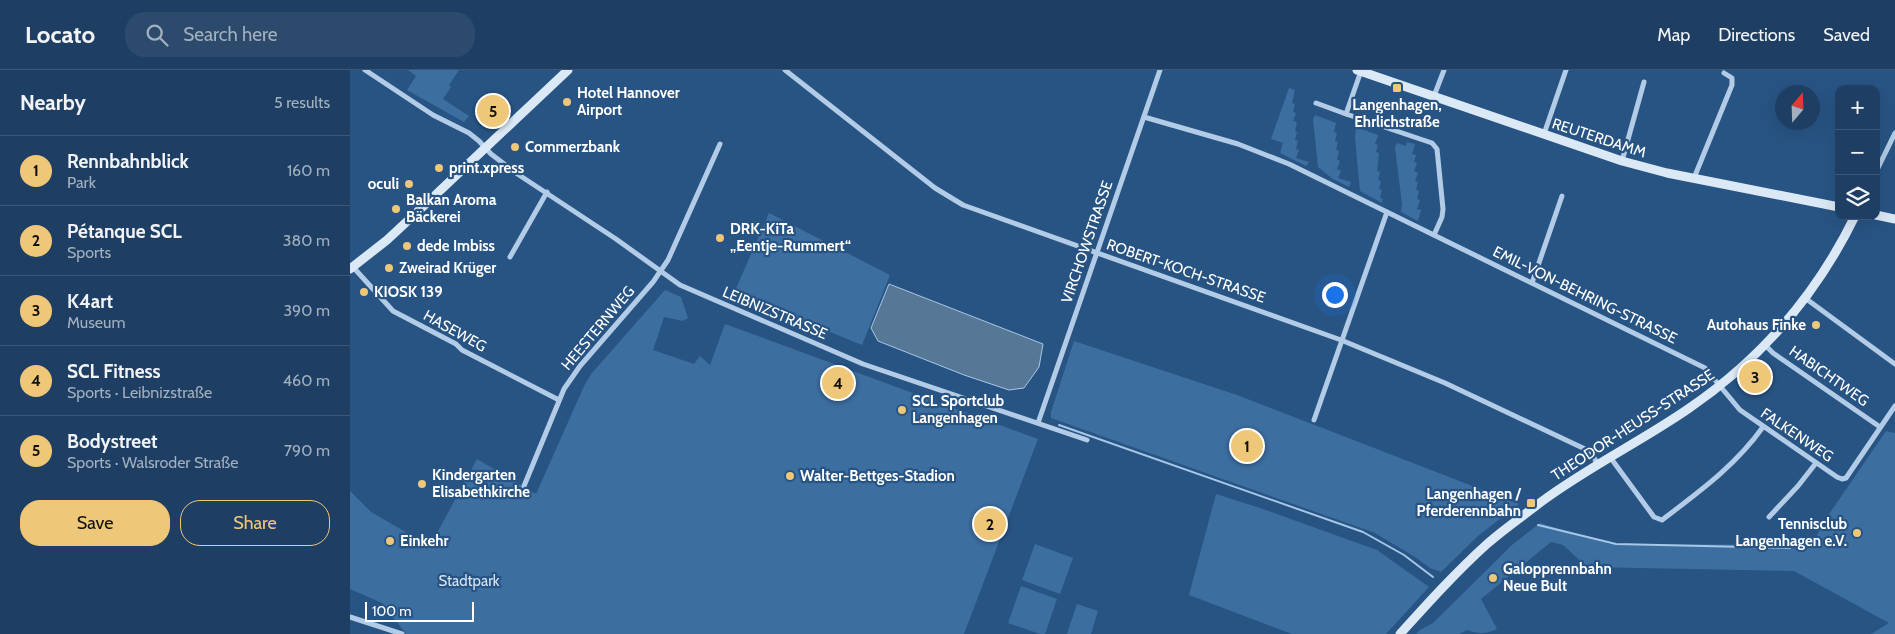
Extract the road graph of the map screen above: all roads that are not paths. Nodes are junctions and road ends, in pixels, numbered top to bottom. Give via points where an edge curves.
1 (365, 70) edge
2 (568, 70) edge
3 (785, 70) edge
4 (1160, 70) edge
5 (1360, 70) edge
6 (1444, 70) edge
7 (1566, 70) edge
8 (1724, 73) dead end
9 (1644, 82) dead end
10 (1434, 96) junction
11 (1316, 103) dead end
12 (1346, 114) junction
13 (1144, 117) junction
14 (1544, 134) junction
15 (1895, 134) edge
16 (720, 144) dead end
17 (486, 148) junction
18 (1622, 161) junction
19 (1880, 164) edge
20 (1694, 178) junction
21 (547, 192) junction
22 (1562, 196) dead end
23 (1835, 206) edge
24 (1386, 212) junction
25 (1880, 216) edge
26 (1895, 219) edge
27 (1853, 220) edge
28 (1434, 235) junction
29 (1096, 253) junction
30 (510, 256) dead end
31 (351, 268) edge
32 (661, 272) junction
33 (1532, 283) junction
34 (1805, 298) junction
35 (1341, 340) junction
36 (1765, 345) junction
37 (1895, 364) edge
38 (1720, 385) junction
39 (558, 400) junction
40 (1895, 406) edge
41 (1314, 420) dead end
42 (1038, 423) junction
43 (1763, 427) junction
44 (1880, 427) junction
45 (1087, 440) dead end
46 (1610, 456) junction
47 (1816, 463) junction
48 (1598, 464) junction
49 (524, 486) dead end
50 (1769, 517) dead end
51 (350, 618) edge
52 (402, 634) edge
53 (1400, 634) edge

1 - 17 street, LEIBNIZSTRASSE via 428,112 469,133
2 - 17 street
3 - 29 street, ROBERT-KOCH-STRASSE via 949,198
4 - 13 street, VIRCHOWSTRASSE
5 - 10 street, REUTERDAMM
5 - 12 street
6 - 10 street
7 - 14 street
8 - 20 street via 1732,78 1732,85
9 - 18 street
10 - 14 street, REUTERDAMM
11 - 12 street
12 - 28 street via 1432,143 1437,149 1443,209
13 - 24 street, EMIL-VON-BEHRING-STRASSE via 1268,155
13 - 29 street, VIRCHOWSTRASSE
14 - 18 street, REUTERDAMM
15 - 19 street
16 - 32 street, HEESTERNWEG
17 - 21 street, LEIBNIZSTRASSE via 516,173
17 - 31 street via 387,240
18 - 20 street, REUTERDAMM
20 - 23 street, REUTERDAMM
21 - 30 street
21 - 32 street, LEIBNIZSTRASSE
22 - 33 street
24 - 28 street, EMIL-VON-BEHRING-STRASSE
24 - 35 street
25 - 26 street
27 - 34 street, THEODOR-HEUSS-STRASSE via 1832,260
28 - 33 street, EMIL-VON-BEHRING-STRASSE
29 - 35 street, ROBERT-KOCH-STRASSE
29 - 42 street, VIRCHOWSTRASSE
31 - 39 street, HASEWEG via 393,311
32 - 39 street, HEESTERNWEG via 574,373
32 - 42 street, LEIBNIZSTRASSE via 697,294 863,364
33 - 38 street, EMIL-VON-BEHRING-STRASSE via 1705,368
34 - 36 street, THEODOR-HEUSS-STRASSE
34 - 37 street
35 - 41 street
35 - 48 street, ROBERT-KOCH-STRASSE via 1445,383 1550,432 1585,449
36 - 38 street, THEODOR-HEUSS-STRASSE
36 - 44 street, HABICHTWEG
38 - 43 street, FALKENWEG via 1740,410
38 - 46 street, THEODOR-HEUSS-STRASSE via 1688,409
39 - 49 street, HEESTERNWEG
40 - 44 street
42 - 45 street, LEIBNIZSTRASSE
43 - 46 street via 1719,477 1662,520 1654,517
43 - 47 street, FALKENWEG
44 - 47 street, FALKENWEG via 1846,478 1837,477
46 - 48 street, THEODOR-HEUSS-STRASSE
47 - 50 street
48 - 53 street, THEODOR-HEUSS-STRASSE via 1487,544
51 - 52 street

